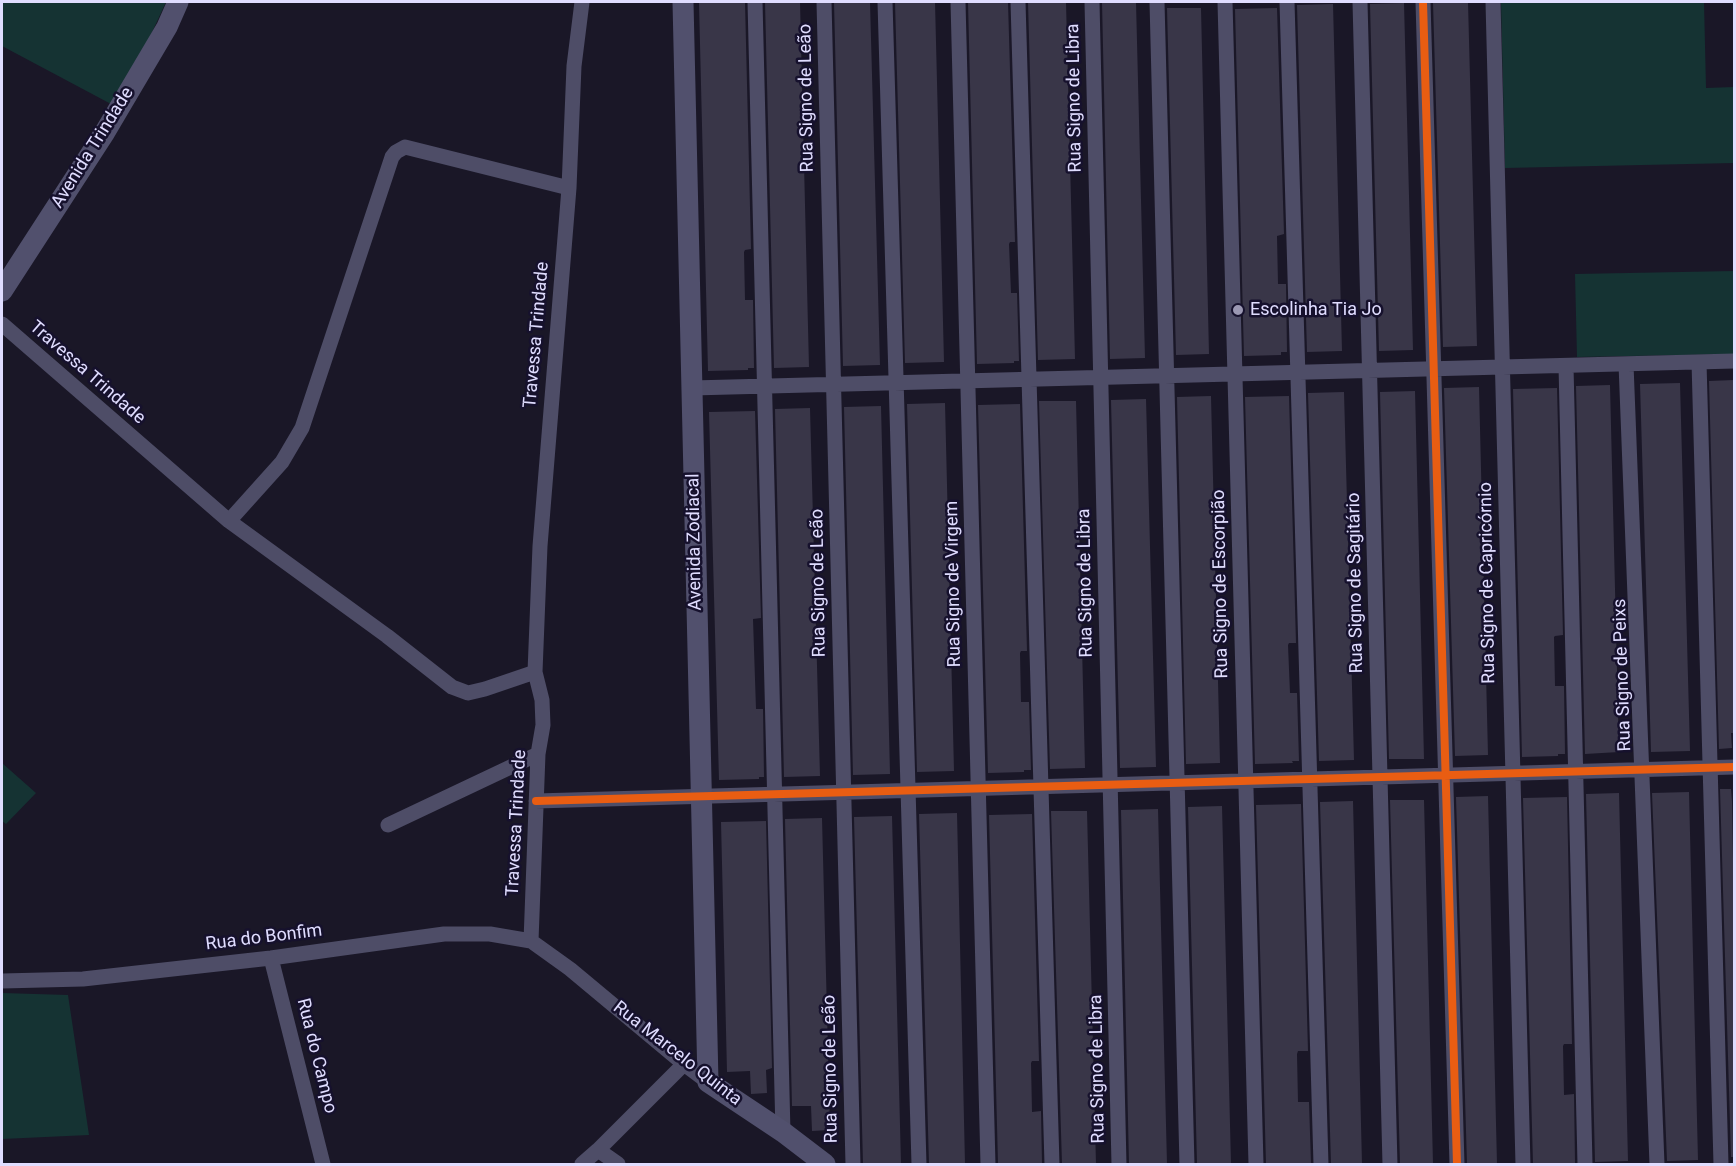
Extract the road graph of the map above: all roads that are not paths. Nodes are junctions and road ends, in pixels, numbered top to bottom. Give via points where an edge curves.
1 (178, 2) edge
2 (582, 2) edge
3 (683, 2) edge
4 (755, 2) edge
5 (824, 2) edge
6 (885, 2) edge
7 (958, 2) edge
8 (1018, 2) edge
9 (1092, 2) edge
10 (1157, 2) edge
11 (1226, 2) edge
12 (1287, 2) edge
13 (1360, 2) edge
14 (1423, 2) edge
15 (1493, 2) edge
16 (569, 188) junction
17 (2, 291) edge
18 (2, 324) edge
19 (1734, 361) edge
20 (1699, 362) junction
21 (1626, 364) junction
22 (1566, 366) junction
23 (1502, 367) junction
24 (1434, 369) junction
25 (1370, 371) junction
26 (1298, 373) junction
27 (1235, 374) junction
28 (1167, 376) junction
29 (1101, 378) junction
30 (1029, 380) junction
31 (968, 381) junction
32 (896, 383) junction
33 (834, 385) junction
34 (765, 386) junction
35 (692, 388) junction
36 (230, 521) junction
37 (535, 672) junction
38 (538, 754) junction
39 (1710, 767) junction
40 (1734, 767) edge
41 (1641, 769) junction
42 (1576, 771) junction
43 (1513, 773) junction
44 (1446, 775) junction
45 (1380, 777) junction
46 (1310, 779) junction
47 (1246, 781) junction
48 (1177, 783) junction
49 (1110, 784) junction
50 (1041, 787) junction
51 (979, 788) junction
52 (908, 790) junction
53 (844, 792) junction
54 (775, 794) junction
55 (701, 796) junction
56 (536, 801) junction
57 (388, 825) dead end
58 (531, 942) junction
59 (271, 958) junction
60 (2, 981) edge
61 (684, 1064) junction
62 (708, 1082) junction
63 (783, 1132) junction
64 (598, 1150) junction
65 (323, 1164) edge
66 (582, 1164) edge
67 (618, 1164) edge
68 (825, 1164) edge
69 (853, 1164) edge
70 (919, 1164) edge
71 (988, 1164) edge
72 (1053, 1164) edge
73 (1119, 1164) edge
74 (1187, 1164) edge
75 (1256, 1164) edge
76 (1321, 1164) edge
77 (1390, 1164) edge
78 (1457, 1164) edge
79 (1523, 1164) edge
80 (1586, 1164) edge
81 (1657, 1164) edge
82 (1721, 1164) edge

1 - 17 street, Avenida Trindade via 105,132
2 - 16 street, Travessa Trindade via 574,66
3 - 35 street, Avenida Zodiacal
4 - 34 street
5 - 33 street, Rua Signo de Leão
6 - 32 street
7 - 31 street, Rua Signo de Virgem
8 - 30 street
9 - 29 street, Rua Signo de Libra
10 - 28 street
11 - 27 street, Rua Signo de Escorpião
12 - 26 street
13 - 25 street, Rua Signo de Sagitário
14 - 24 street
15 - 23 street, Rua Signo de Capricórnio
16 - 36 street via 405,147 396,152 302,428 282,462
16 - 37 street, Travessa Trindade via 540,546
18 - 36 street, Travessa Trindade
19 - 20 street
20 - 21 street
20 - 39 street
21 - 22 street
21 - 41 street, Rua Signo de Peixs
22 - 23 street
22 - 42 street
23 - 24 street
23 - 43 street, Rua Signo de Capricórnio
24 - 25 street
24 - 44 street
25 - 26 street
25 - 45 street, Rua Signo de Sagitário
26 - 27 street
26 - 46 street
27 - 28 street
27 - 47 street, Rua Signo de Escorpião
28 - 29 street
28 - 48 street
29 - 30 street
29 - 49 street, Rua Signo de Libra
30 - 31 street
30 - 50 street
31 - 32 street
31 - 51 street, Rua Signo de Virgem
32 - 33 street
32 - 52 street
33 - 34 street
33 - 53 street, Rua Signo de Leão
34 - 35 street
34 - 54 street
35 - 55 street, Avenida Zodiacal
36 - 37 street, Travessa Trindade via 452,687 468,693
37 - 38 street, Travessa Trindade via 543,725
38 - 56 street, Travessa Trindade
38 - 57 street
39 - 40 street
39 - 41 street
39 - 82 street
41 - 42 street
41 - 81 street, Rua Signo de Peixs
42 - 43 street
42 - 80 street
43 - 44 street
43 - 79 street, Rua Signo de Capricórnio
44 - 45 street
44 - 78 street
45 - 46 street
45 - 77 street, Rua Signo de Sagitário
46 - 47 street
46 - 76 street
47 - 48 street
47 - 75 street, Rua Signo de Escorpião
48 - 49 street
48 - 74 street
49 - 50 street
49 - 73 street, Rua Signo de Libra
50 - 51 street
50 - 72 street
51 - 52 street
51 - 71 street, Rua Signo de Virgem
52 - 53 street
52 - 70 street
53 - 54 street
53 - 69 street, Rua Signo de Leão
54 - 55 street
54 - 63 street
55 - 56 street
55 - 62 street, Avenida Zodiacal
56 - 58 street, Travessa Trindade
58 - 59 street, Rua do Bonfim via 490,934 444,934
58 - 61 street, Rua Marcelo Quinta via 570,969
59 - 60 street, Rua do Bonfim via 83,979
59 - 65 street, Rua do Campo
61 - 62 street, Rua Marcelo Quinta
61 - 64 street
62 - 63 street, Rua Marcelo Quinta
63 - 68 street, Rua Marcelo Quinta
64 - 66 street
64 - 67 street

